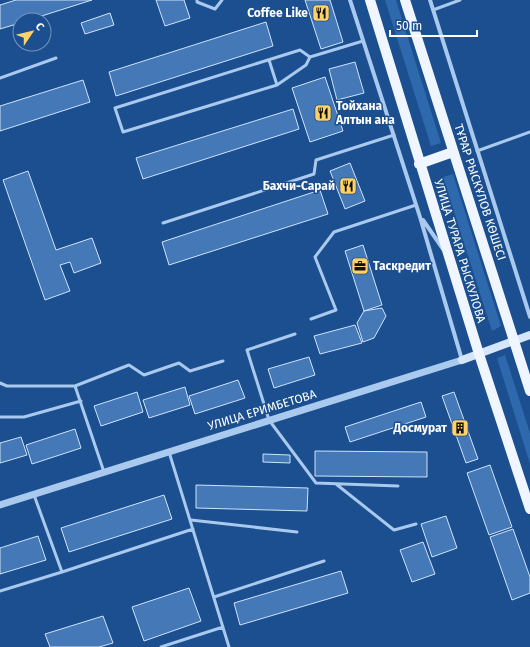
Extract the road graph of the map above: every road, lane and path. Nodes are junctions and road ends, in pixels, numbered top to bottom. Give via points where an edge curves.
1 (197, 0) edge
2 (222, 0) edge
3 (350, 0) edge
4 (370, 0) edge
5 (405, 0) edge
6 (430, 0) edge
7 (460, 0) edge
8 (432, 10) junction
9 (363, 41) junction
10 (310, 57) junction
11 (56, 58) dead end
12 (269, 60) junction
13 (0, 78) edge
14 (277, 85) junction
15 (530, 132) edge
16 (394, 135) junction
17 (477, 150) junction
18 (453, 152) junction
19 (419, 164) junction
20 (416, 205) junction
21 (420, 217) junction
22 (163, 223) dead end
23 (449, 258) junction
24 (530, 317) edge
25 (311, 319) dead end
26 (295, 334) dead end
27 (530, 335) edge
28 (514, 341) junction
29 (479, 354) junction
30 (462, 360) junction
31 (224, 361) dead end
32 (0, 383) edge
33 (75, 386) junction
34 (530, 391) edge
35 (81, 401) junction
36 (0, 417) edge
37 (270, 420) junction
38 (169, 452) junction
39 (104, 472) junction
40 (336, 484) junction
41 (398, 486) dead end
42 (34, 495) junction
43 (0, 505) edge
44 (530, 509) edge
45 (191, 520) junction
46 (416, 524) dead end
47 (193, 528) junction
48 (297, 532) dead end
49 (324, 561) dead end
50 (62, 572) junction
51 (0, 592) edge
52 (214, 596) junction
53 (223, 627) junction
54 (161, 647) edge
55 (229, 647) edge

1 - 2 lane via 215,9
3 - 9 street
4 - 19 main road, УЛИЦА ТУРАРА РЫСКУЛОВА
5 - 18 main road, ТҰРАР РЫСКҰЛОВ КӨШЕСІ
6 - 8 street
7 - 8 lane
8 - 17 street
9 - 10 lane
9 - 16 street
10 - 12 lane via 300,50
10 - 14 lane via 306,64
11 - 13 lane
12 - 14 lane
12 - 14 lane via 115,108 123,132
15 - 17 lane
16 - 20 street
16 - 22 lane via 316,160 314,174
17 - 24 street
18 - 19 main road
18 - 28 main road, ТҰРАР РЫСКҰЛОВ КӨШЕСІ
19 - 23 main road, УЛИЦА ТУРАРА РЫСКУЛОВА
20 - 21 street
20 - 25 lane via 334,232 315,257 336,310
21 - 23 street
21 - 30 street
23 - 29 main road, УЛИЦА ТУРАРА РЫСКУЛОВА
26 - 37 lane via 247,350
27 - 28 main road, УЛИЦА ЕРИМБЕТОВА
28 - 29 main road, УЛИЦА ЕРИМБЕТОВА
28 - 34 main road, ТҰРАР РЫСКҰЛОВ КӨШЕСІ
29 - 30 main road, УЛИЦА ЕРИМБЕТОВА
29 - 44 main road, УЛИЦА ТУРАРА РЫСКУЛОВА
30 - 37 street, УЛИЦА ЕРИМБЕТОВА
31 - 33 lane via 190,371 178,363 144,375 129,365
32 - 33 lane via 7,386
33 - 35 lane
35 - 36 lane via 24,417
35 - 39 lane
37 - 38 street, УЛИЦА ЕРИМБЕТОВА
37 - 40 lane via 316,483
38 - 39 street, УЛИЦА ЕРИМБЕТОВА
38 - 45 lane
39 - 42 street, УЛИЦА ЕРИМБЕТОВА
40 - 41 lane
40 - 46 lane via 394,530
42 - 43 street, УЛИЦА ЕРИМБЕТОВА
42 - 50 lane
45 - 47 lane
45 - 48 lane
47 - 50 lane
47 - 52 lane
49 - 52 lane
50 - 51 lane
52 - 53 lane
53 - 54 lane
53 - 55 lane

